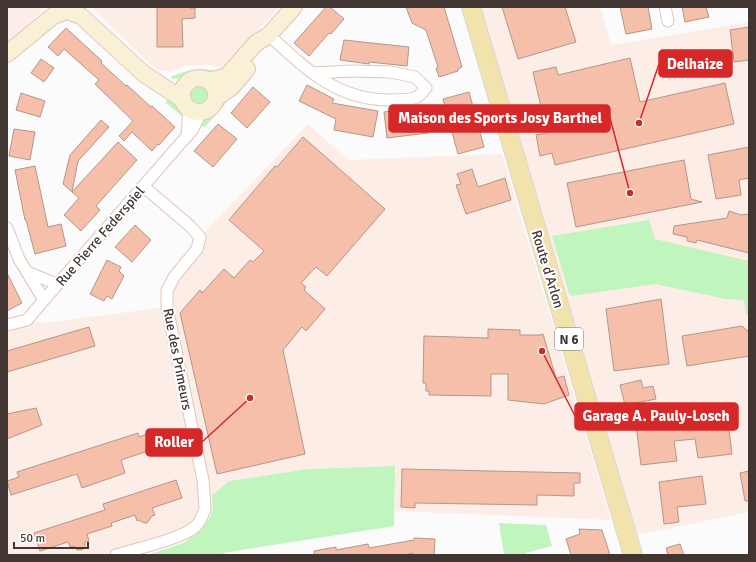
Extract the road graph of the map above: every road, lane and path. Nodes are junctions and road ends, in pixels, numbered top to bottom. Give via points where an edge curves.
1 (294, 7) edge
2 (470, 7) edge
3 (665, 7) edge
4 (66, 9) edge
5 (668, 21) dead end
6 (269, 35) junction
7 (7, 54) edge
8 (312, 73) junction
9 (210, 81) junction
10 (155, 82) junction
11 (188, 82) junction
12 (217, 97) junction
13 (191, 107) junction
14 (143, 186) junction
15 (7, 228) edge
16 (27, 272) junction
17 (57, 284) junction
18 (44, 300) junction
19 (7, 325) edge
20 (116, 555) edge
21 (633, 555) edge

1 - 6 street
2 - 21 main road, Route d'Arlon / N 6
3 - 5 street
4 - 7 street via 53,16
4 - 10 street via 81,16
6 - 8 street
6 - 9 street via 256,44 227,76
6 - 12 street via 263,52 232,87
8 - 8 street via 333,87 355,96 377,99 417,97 426,88 415,77 390,72
9 - 11 street via 199,78
9 - 12 street
10 - 11 street
10 - 13 street
11 - 13 street via 182,93
12 - 13 street via 206,112
13 - 14 street, Rue Pierre Federspiel via 194,129
14 - 17 street, Rue Pierre Federspiel
14 - 20 street, Rue des Primeurs via 200,237 197,249 174,277 167,291 167,307 203,480 205,509 195,526 180,535
15 - 16 street
16 - 17 street
16 - 18 street
17 - 18 street, Rue Pierre Federspiel
18 - 19 street, Rue Pierre Federspiel via 27,320

